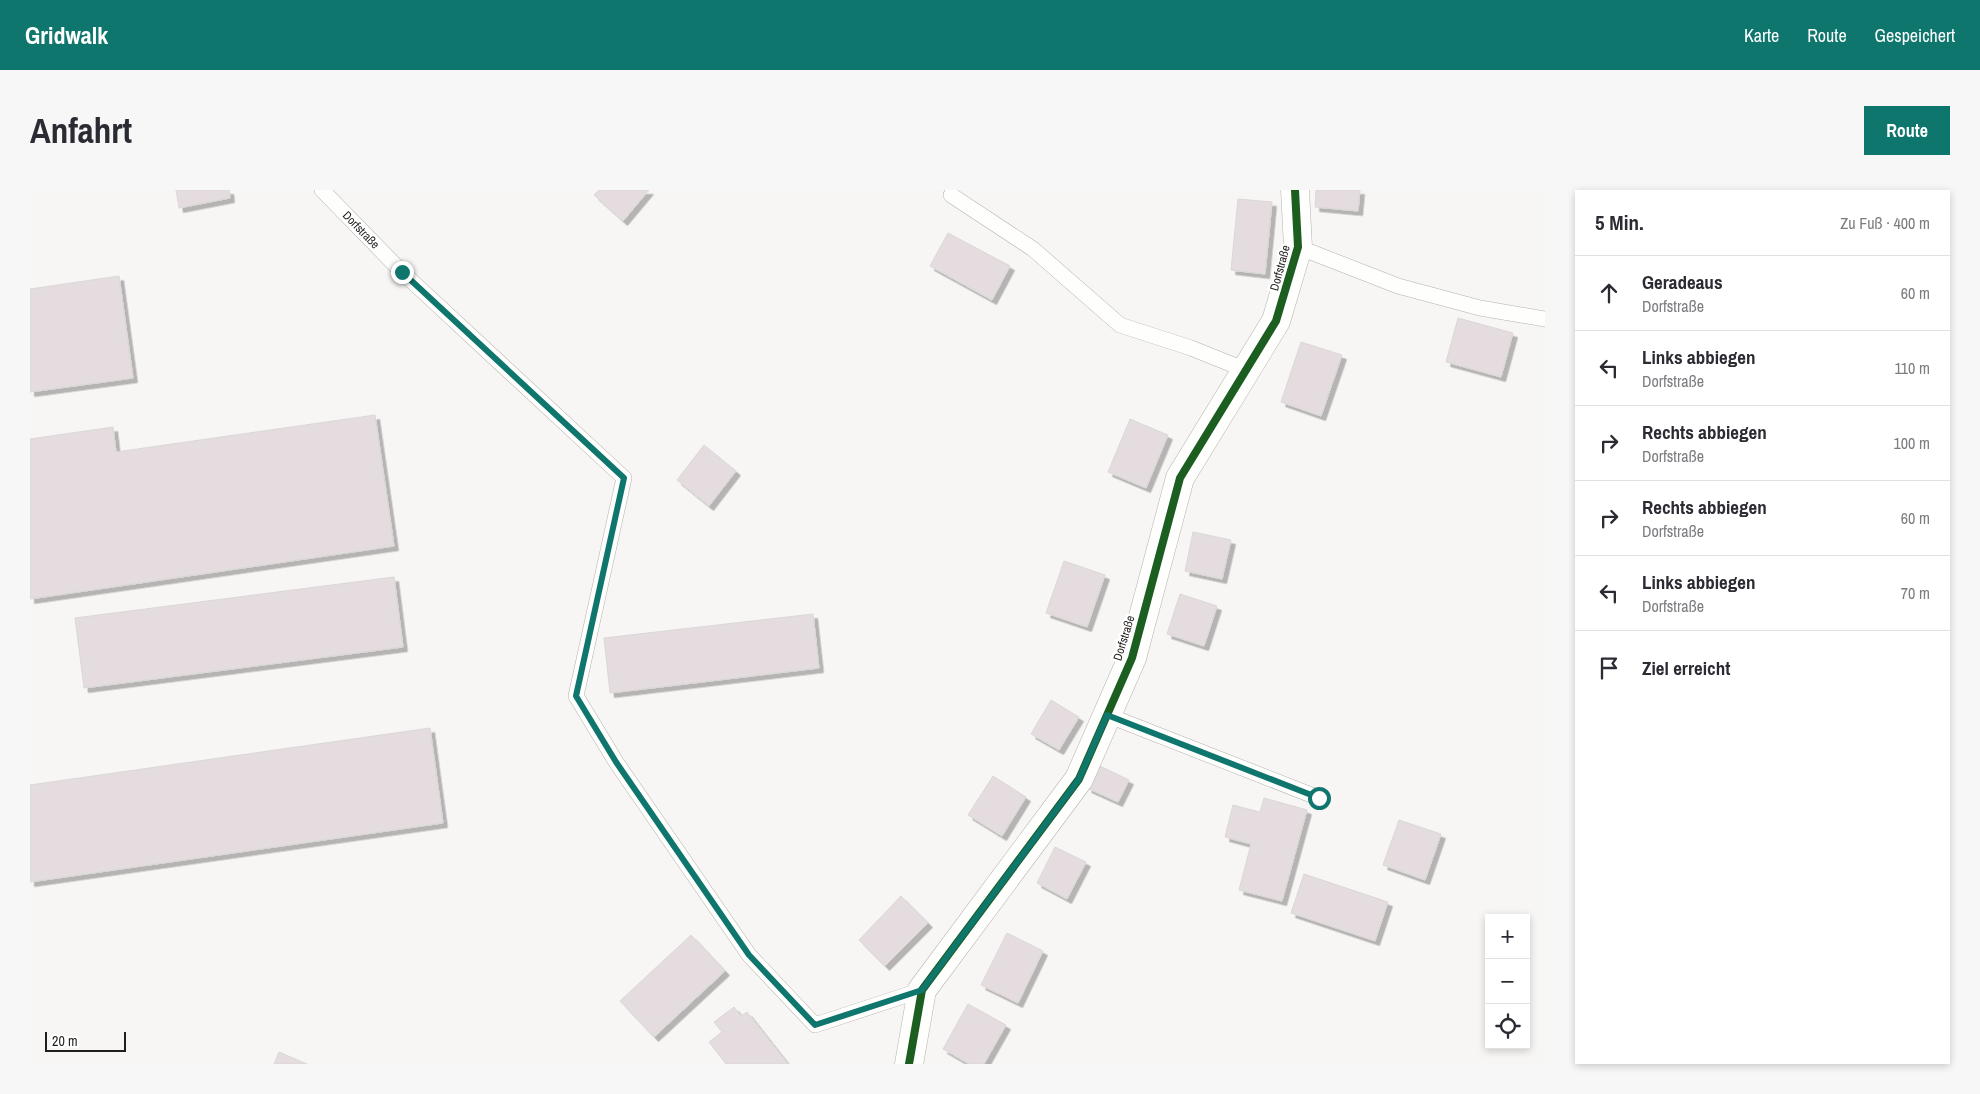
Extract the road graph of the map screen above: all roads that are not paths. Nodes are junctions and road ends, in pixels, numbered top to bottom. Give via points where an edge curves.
1 (322, 190) edge
2 (1295, 190) edge
3 (951, 195) dead end
4 (1298, 246) junction
5 (1545, 319) edge
6 (1246, 370) junction
7 (1107, 715) junction
8 (1319, 798) dead end
9 (922, 990) junction
10 (909, 1064) edge

1 - 9 lane, Dorfstraße via 402,272 624,478 576,696 616,762 749,955 815,1025
2 - 4 street, Dorfstraße
3 - 6 lane via 1033,249 1120,325
4 - 5 lane, Dorfstraße via 1398,286 1480,308
4 - 6 street, Dorfstraße via 1276,321
6 - 7 street, Dorfstraße via 1180,478 1132,658
7 - 8 lane
7 - 9 street, Dorfstraße via 1079,779
9 - 10 street, Dorfstraße

